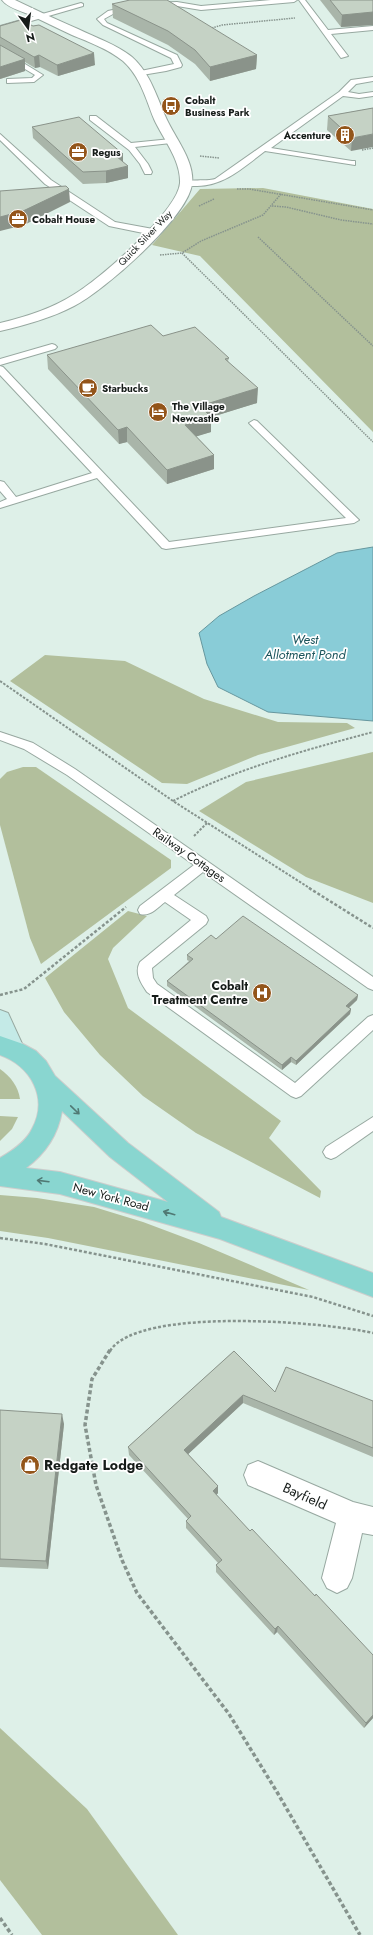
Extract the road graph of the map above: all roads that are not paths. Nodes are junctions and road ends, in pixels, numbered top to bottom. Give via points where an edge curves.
1 (6, 0) edge
2 (294, 0) edge
3 (302, 0) edge
4 (81, 5) dead end
5 (41, 16) junction
6 (4, 19) dead end
7 (12, 25) junction
8 (0, 28) edge
9 (373, 28) edge
10 (327, 32) junction
11 (0, 51) edge
12 (344, 56) dead end
13 (139, 74) junction
14 (373, 79) edge
15 (10, 81) dead end
16 (342, 94) junction
17 (373, 94) edge
18 (93, 118) dead end
19 (0, 136) edge
20 (171, 141) junction
21 (127, 146) junction
22 (265, 149) junction
23 (352, 163) dead end
24 (148, 172) dead end
25 (186, 184) junction
26 (153, 232) junction
27 (0, 327) edge
28 (52, 347) dead end
29 (0, 362) edge
30 (0, 369) edge
31 (254, 423) dead end
32 (99, 474) junction
33 (0, 484) edge
34 (14, 500) junction
35 (0, 505) edge
36 (0, 736) edge
37 (203, 864) junction
38 (164, 895) junction
39 (146, 910) road end
40 (373, 984) edge
41 (0, 1019) edge
42 (373, 1021) edge
43 (7, 1046) edge
44 (47, 1083) junction
45 (373, 1124) edge
46 (331, 1152) dead end
47 (0, 1170) edge
48 (0, 1175) edge
49 (220, 1228) junction
50 (373, 1285) edge
51 (258, 1475) dead end
52 (362, 1519) edge
53 (337, 1578) dead end

1 - 5 street
2 - 13 lane via 202,8 172,3 104,14 100,19 105,24 174,57 178,65 166,70
3 - 10 lane
4 - 5 lane
5 - 7 lane
5 - 13 street via 107,46 128,60
6 - 7 lane
7 - 8 lane
9 - 10 lane
10 - 12 lane
11 - 15 lane via 39,76 28,81
13 - 20 street
14 - 16 lane via 354,82
16 - 17 lane
16 - 22 lane
18 - 21 lane
19 - 26 lane via 48,182 112,224
20 - 21 lane
20 - 25 street via 185,174
21 - 24 lane via 145,163
22 - 23 lane
22 - 25 lane via 218,181 209,184
25 - 26 street, Quick Silver Way via 175,207
26 - 27 street, Quick Silver Way via 104,280 79,298 45,314
28 - 29 lane
30 - 32 lane
31 - 32 lane via 354,520 166,546
32 - 34 lane
33 - 34 lane
34 - 35 lane
36 - 37 lane, Railway Cottages via 26,744 72,772
37 - 38 lane
37 - 40 lane, Railway Cottages
38 - 39 lane
38 - 42 lane via 200,920 145,966 146,979 152,988 296,1092
41 - 43 street
43 - 44 main road, New York Road via 25,1055 36,1065
44 - 47 main road, New York Road via 50,1112 41,1136 17,1161
44 -> 49 main road, New York Road via 119,1150
45 - 46 lane
49 -> 48 main road, New York Road via 60,1183
49 - 50 main road, New York Road
51 - 52 street, Bayfield
52 - 53 street, Bayfield

